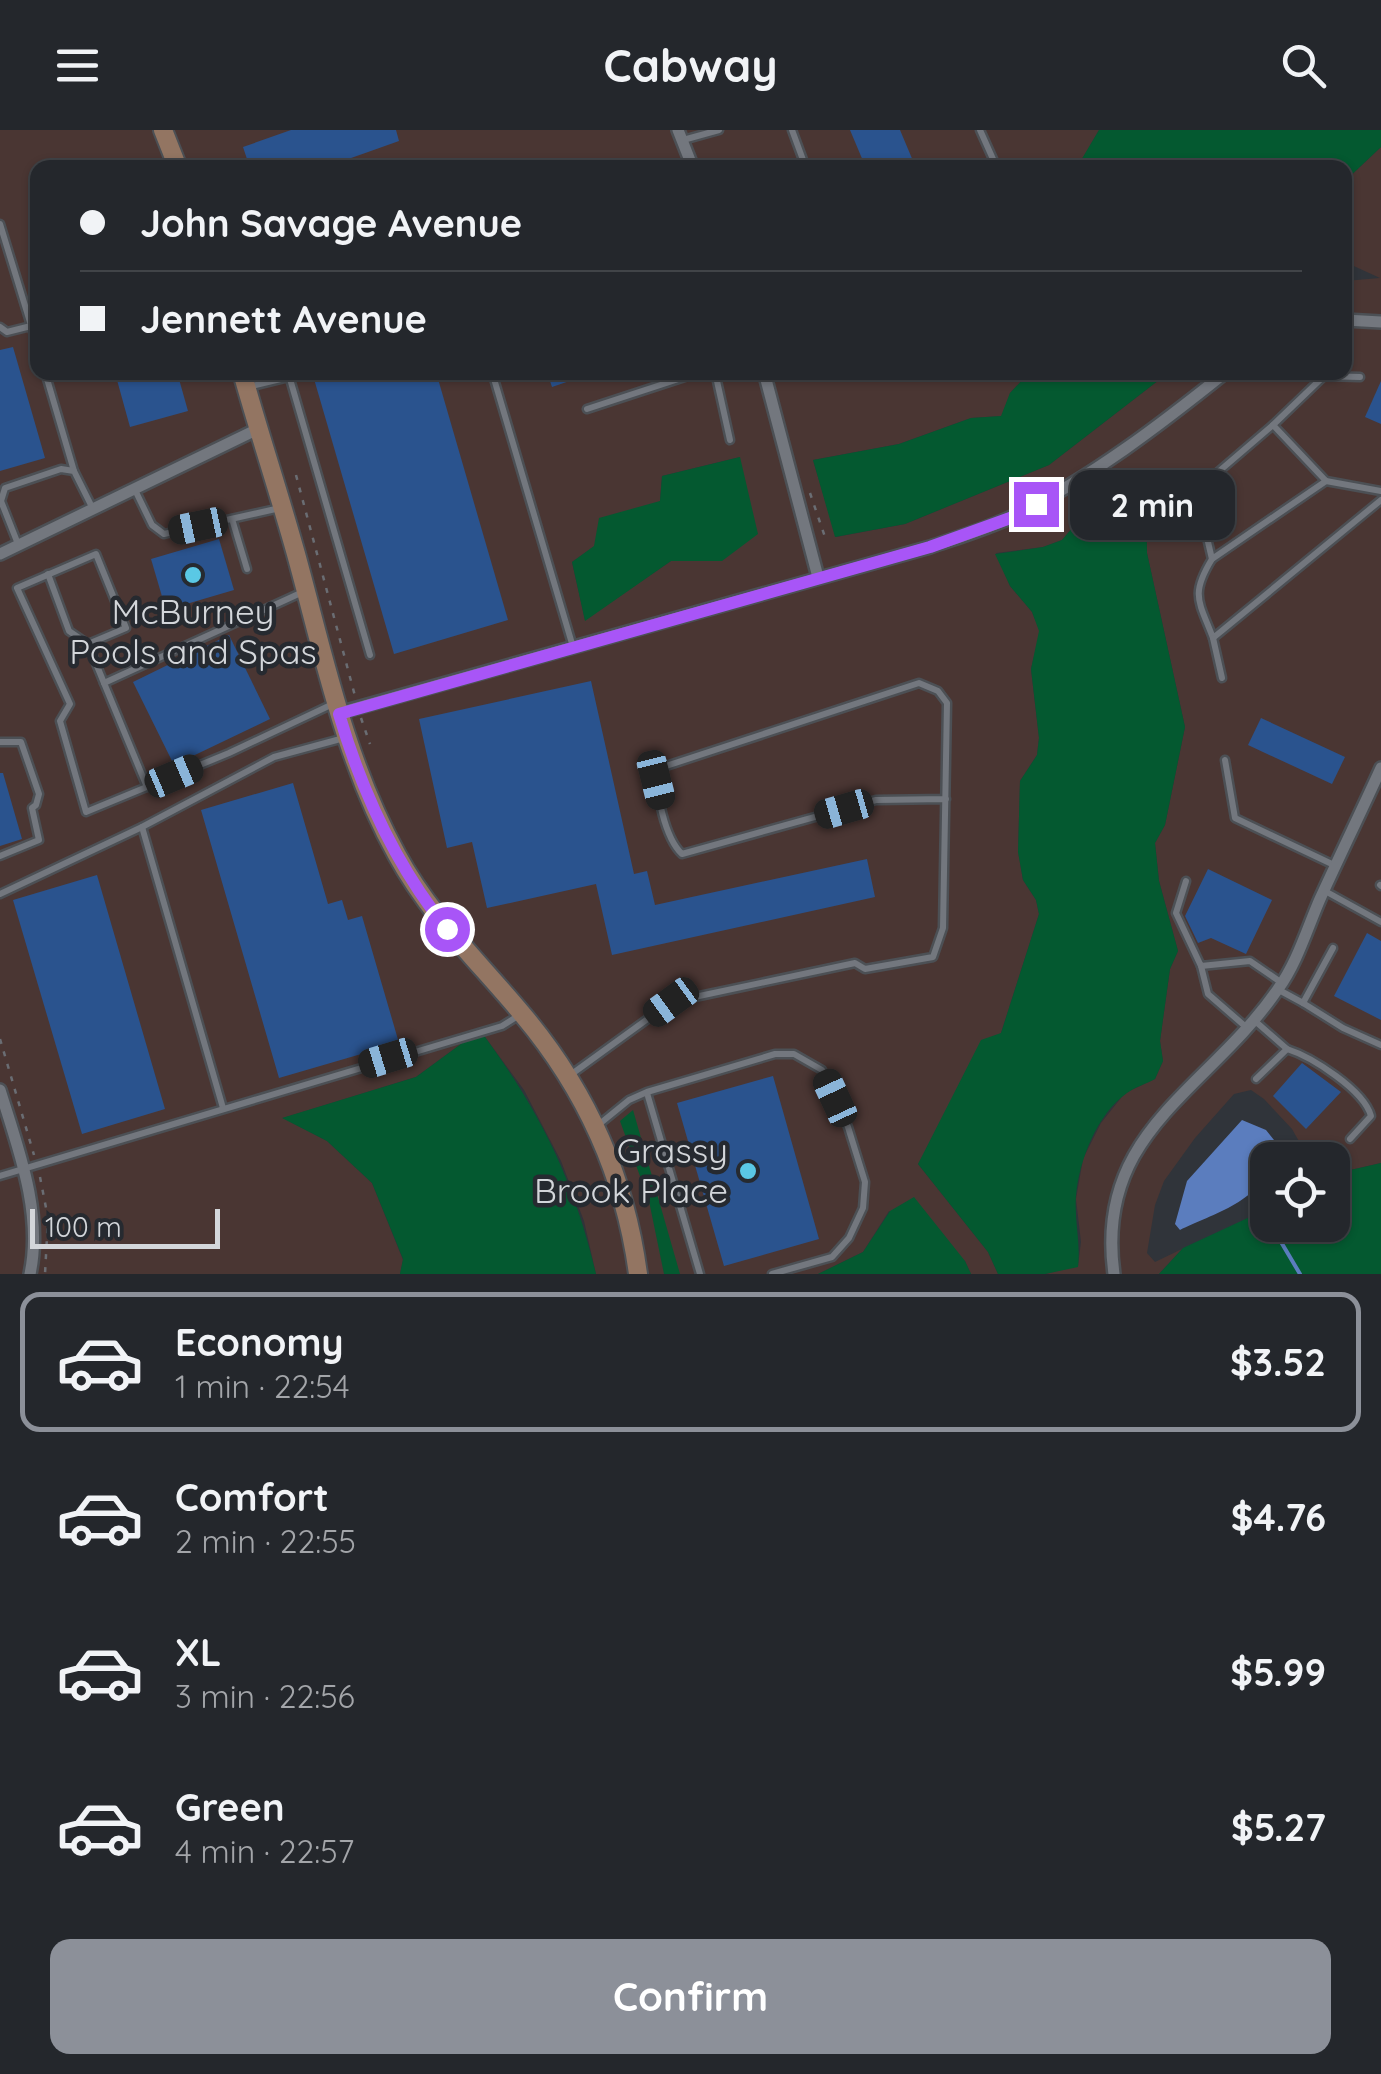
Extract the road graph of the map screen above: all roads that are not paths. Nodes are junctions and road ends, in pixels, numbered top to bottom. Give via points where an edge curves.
1 (163, 130) edge
2 (719, 130) edge
3 (792, 130) edge
4 (980, 130) edge
5 (680, 135) edge
6 (175, 160) edge
7 (690, 160) edge
8 (803, 160) edge
9 (994, 160) edge
10 (0, 224) edge
11 (1352, 320) edge
12 (1381, 322) edge
13 (30, 323) edge
14 (30, 326) edge
15 (0, 327) edge
16 (1352, 377) edge
17 (1360, 377) dead end
18 (47, 380) edge
19 (244, 380) edge
20 (289, 380) edge
21 (494, 380) edge
22 (676, 380) edge
23 (717, 380) edge
24 (766, 380) edge
25 (1215, 380) edge
26 (1320, 380) edge
27 (587, 409) dead end
28 (1273, 425) junction
29 (258, 429) junction
30 (730, 440) dead end
31 (74, 471) junction
32 (1326, 481) junction
33 (135, 489) junction
34 (1381, 490) edge
35 (1381, 500) edge
36 (282, 508) junction
37 (93, 509) junction
38 (232, 519) junction
39 (18, 546) junction
40 (0, 554) edge
41 (1212, 559) junction
42 (247, 569) dead end
43 (48, 574) junction
44 (818, 577) junction
45 (306, 590) junction
46 (1213, 638) junction
47 (88, 644) junction
48 (572, 647) junction
49 (370, 655) dead end
50 (1222, 678) dead end
51 (104, 683) junction
52 (338, 708) junction
53 (346, 737) junction
54 (0, 742) edge
55 (1225, 760) dead end
56 (1379, 776) edge
57 (147, 787) junction
58 (946, 799) junction
59 (142, 827) junction
60 (0, 856) edge
61 (1335, 865) junction
62 (1186, 881) dead end
63 (1324, 891) junction
64 (0, 894) edge
65 (1381, 922) edge
66 (1333, 948) dead end
67 (1201, 966) junction
68 (1280, 986) junction
69 (1303, 1003) junction
70 (522, 1014) junction
71 (1251, 1024) junction
72 (1381, 1045) edge
73 (1287, 1049) junction
74 (568, 1076) junction
75 (1256, 1079) dead end
76 (0, 1090) edge
77 (647, 1092) junction
78 (223, 1108) junction
79 (596, 1127) junction
80 (1350, 1139) dead end
81 (22, 1167) junction
82 (0, 1176) edge
83 (30, 1274) edge
84 (638, 1274) edge
85 (700, 1274) edge
86 (772, 1274) edge
87 (1114, 1274) edge

1 - 6 main road
2 - 5 lane
3 - 8 lane
4 - 9 lane
5 - 7 street
10 - 13 lane
11 - 12 street
14 - 15 lane via 7,332
16 - 17 lane
18 - 31 lane
19 - 29 main road
20 - 49 lane
21 - 48 lane
22 - 27 lane
23 - 30 lane
24 - 44 street
25 - 44 street via 1097,468 1013,517
26 - 28 lane
28 - 32 lane
28 - 41 lane via 1196,490
29 - 33 street
29 - 36 main road
31 - 37 lane
31 - 39 lane via 5,488 1,501
32 - 34 lane
32 - 41 lane
33 - 37 street
33 - 38 lane via 152,525 164,534
35 - 46 lane
36 - 38 lane
36 - 45 main road
37 - 39 street
38 - 42 lane
39 - 40 street
41 - 46 lane via 1198,581 1198,600
43 - 47 lane via 69,631
43 - 47 lane via 96,554 126,628
43 - 57 lane via 17,588 70,704 60,721 86,812
44 - 48 street
45 - 51 lane
45 - 52 main road
46 - 50 lane
47 - 51 lane
48 - 52 street via 358,708
51 - 57 lane
52 - 53 main road
52 - 57 lane
53 - 59 lane via 274,757
53 - 70 main road via 414,884
54 - 60 lane via 21,742 39,794 32,808 39,840
55 - 61 lane via 1235,818
56 - 61 street
58 - 58 lane via 948,703 938,690 919,683 660,768 656,780 673,845 682,854 876,800
58 - 74 lane via 943,928 933,957 866,969 855,963 671,1002
59 - 64 lane
59 - 78 lane
61 - 63 street
62 - 67 lane via 1176,914
63 - 65 lane
63 - 68 street
66 - 69 lane
67 - 68 lane via 1250,961
67 - 71 lane via 1208,994
68 - 69 lane
68 - 71 street
69 - 72 lane
70 - 74 main road
70 - 78 lane via 502,1026
71 - 73 lane
71 - 87 street via 1127,1164 1112,1220
73 - 75 lane
73 - 80 lane via 1306,1055 1367,1102 1371,1116
74 - 79 main road
76 - 81 street
77 - 79 lane
77 - 85 lane
77 - 86 lane via 774,1054 794,1054 822,1070 864,1182 862,1208 832,1257
78 - 81 lane
79 - 84 main road via 621,1192
81 - 82 lane
81 - 83 street via 34,1227

